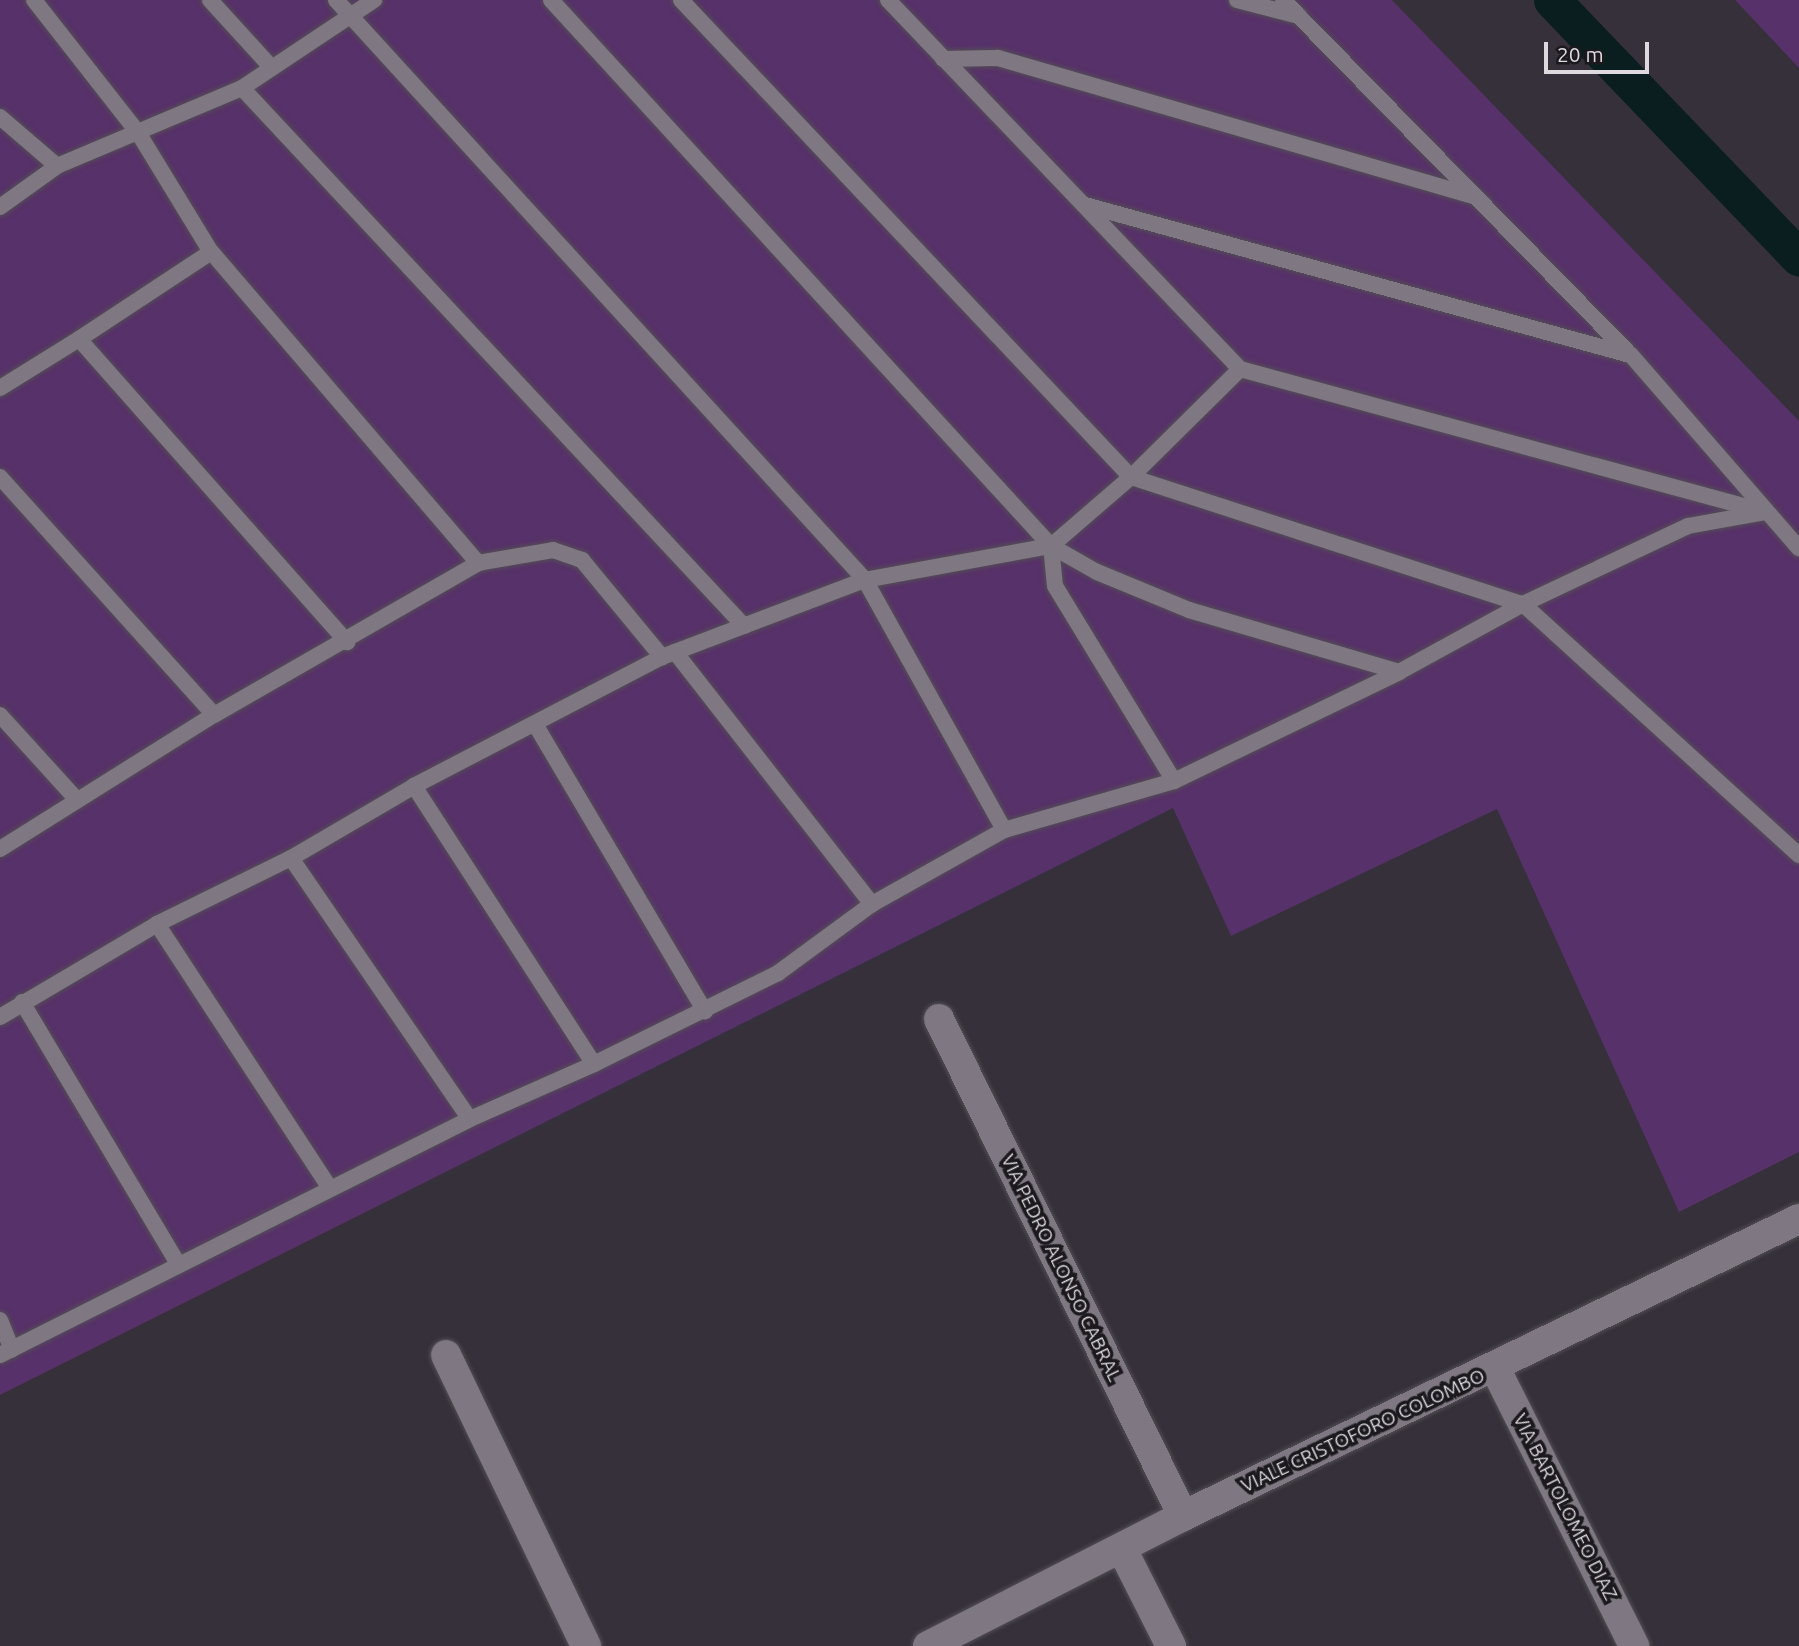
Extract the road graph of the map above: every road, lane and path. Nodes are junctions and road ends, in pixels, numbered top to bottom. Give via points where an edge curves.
1 (34, 0) edge
2 (210, 0) edge
3 (335, 0) edge
4 (374, 0) edge
5 (551, 0) edge
6 (681, 0) edge
7 (888, 0) edge
8 (1237, 0) edge
9 (1283, 0) edge
10 (1299, 16) junction
11 (352, 17) junction
12 (943, 59) junction
13 (271, 67) junction
14 (242, 89) junction
15 (0, 117) edge
16 (139, 134) junction
17 (57, 166) junction
18 (1476, 197) junction
19 (1083, 204) junction
20 (0, 207) edge
21 (211, 252) junction
22 (79, 340) junction
23 (1631, 355) junction
24 (1240, 369) junction
25 (0, 388) edge
26 (0, 477) edge
27 (1131, 477) junction
28 (1765, 512) junction
29 (1051, 546) junction
30 (1799, 548) edge
31 (478, 563) junction
32 (865, 580) junction
33 (1523, 604) junction
34 (744, 625) junction
35 (347, 642) junction
36 (669, 655) junction
37 (1399, 672) junction
38 (0, 715) edge
39 (214, 715) junction
40 (535, 723) junction
41 (1174, 780) junction
42 (414, 786) junction
43 (76, 800) junction
44 (1004, 830) junction
45 (0, 849) edge
46 (1799, 855) edge
47 (291, 858) junction
48 (872, 904) junction
49 (157, 924) junction
50 (22, 1002) junction
51 (705, 1011) junction
52 (0, 1017) edge
53 (939, 1019) dead end
54 (594, 1064) junction
55 (470, 1119) junction
56 (330, 1188) junction
57 (1799, 1219) edge
58 (179, 1265) junction
59 (0, 1320) edge
60 (6, 1352) edge
61 (446, 1355) dead end
62 (1495, 1368) junction
63 (1183, 1516) junction
64 (1122, 1549) junction
65 (586, 1646) edge
66 (928, 1646) edge
67 (1171, 1646) edge
68 (1634, 1646) edge

1 - 16 lane
2 - 13 lane
3 - 11 lane
4 - 11 lane
5 - 29 lane
6 - 27 lane
7 - 12 lane
8 - 10 lane
9 - 10 lane
10 - 18 lane
11 - 13 lane
11 - 32 lane
12 - 18 lane via 998,58
12 - 19 lane
13 - 14 lane
14 - 16 lane
14 - 34 lane
15 - 17 lane
16 - 17 lane
16 - 21 lane
17 - 20 lane
18 - 23 lane
19 - 23 lane
19 - 24 lane
21 - 22 lane
21 - 31 lane
22 - 25 lane
22 - 35 lane
23 - 28 lane
24 - 27 lane
24 - 28 lane
26 - 39 lane
27 - 29 lane
27 - 33 lane
28 - 30 lane
28 - 33 lane via 1688,526
29 - 32 lane
29 - 37 lane via 1097,572 1189,610
29 - 41 lane via 1055,586
31 - 35 lane
31 - 36 lane via 552,550 582,560
32 - 34 lane
32 - 44 lane
33 - 37 lane
33 - 46 lane
34 - 36 lane
35 - 39 lane
36 - 40 lane
36 - 48 lane
37 - 41 lane
38 - 43 lane
39 - 43 lane
40 - 42 lane
40 - 51 lane
41 - 44 lane
42 - 47 lane
42 - 54 lane
43 - 45 lane
44 - 48 lane
47 - 49 lane
47 - 55 lane
48 - 51 lane via 778,973
49 - 50 lane
49 - 56 lane
50 - 52 lane
50 - 58 lane
51 - 54 lane
53 - 63 street, VIA PEDRO ALONSO CABRAL
54 - 55 lane
55 - 56 lane
56 - 58 lane
57 - 62 street, VIALE CRISTOFORO COLOMBO
58 - 60 lane
59 - 60 lane
61 - 65 street
62 - 63 street, VIALE CRISTOFORO COLOMBO
62 - 68 street, VIA BARTOLOMEO DIAZ
63 - 64 street, VIALE CRISTOFORO COLOMBO
64 - 66 street, VIALE CRISTOFORO COLOMBO
64 - 67 street

